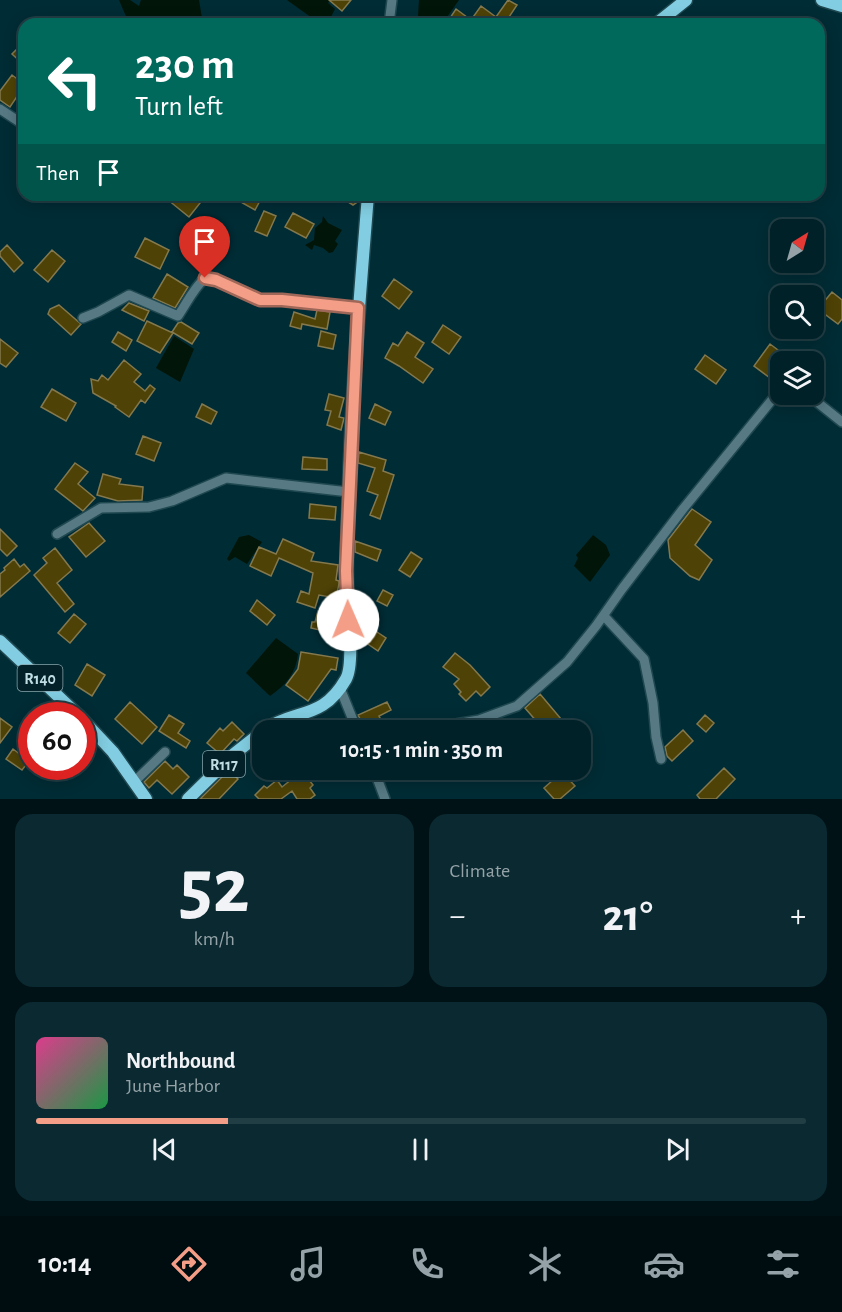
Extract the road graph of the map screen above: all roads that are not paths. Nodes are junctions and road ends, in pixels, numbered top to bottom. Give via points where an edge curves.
1 (392, 0) edge
2 (686, 0) edge
3 (822, 0) edge
4 (842, 6) edge
5 (390, 18) edge
6 (664, 18) edge
7 (0, 109) edge
8 (18, 121) edge
9 (367, 201) edge
10 (358, 308) junction
11 (83, 318) dead end
12 (770, 402) edge
13 (821, 405) edge
14 (842, 422) edge
15 (349, 492) junction
16 (57, 534) dead end
17 (604, 616) junction
18 (0, 641) edge
19 (340, 688) junction
20 (64, 702) edge
21 (283, 720) edge
22 (353, 720) edge
23 (479, 720) edge
24 (96, 734) edge
25 (252, 740) edge
26 (165, 752) dead end
27 (661, 759) dead end
28 (378, 780) edge
29 (135, 781) junction
30 (146, 799) edge
31 (188, 799) edge
32 (385, 799) edge

1 - 5 street
2 - 6 main road
3 - 4 main road
7 - 8 street
9 - 10 main road, R117
10 - 11 street via 260,300 205,278 177,316 129,295
10 - 15 main road, R117
12 - 17 street via 683,509
13 - 14 street
15 - 16 street via 226,478 164,503 101,508
15 - 19 main road, R117 via 346,571 350,668
17 - 23 street via 567,662 517,706
17 - 27 street via 644,659
18 - 20 main road, R140
19 - 21 main road, R117 via 319,709
19 - 22 street
24 - 29 main road
25 - 31 main road, R117
26 - 29 street
28 - 32 street
29 - 30 main road

